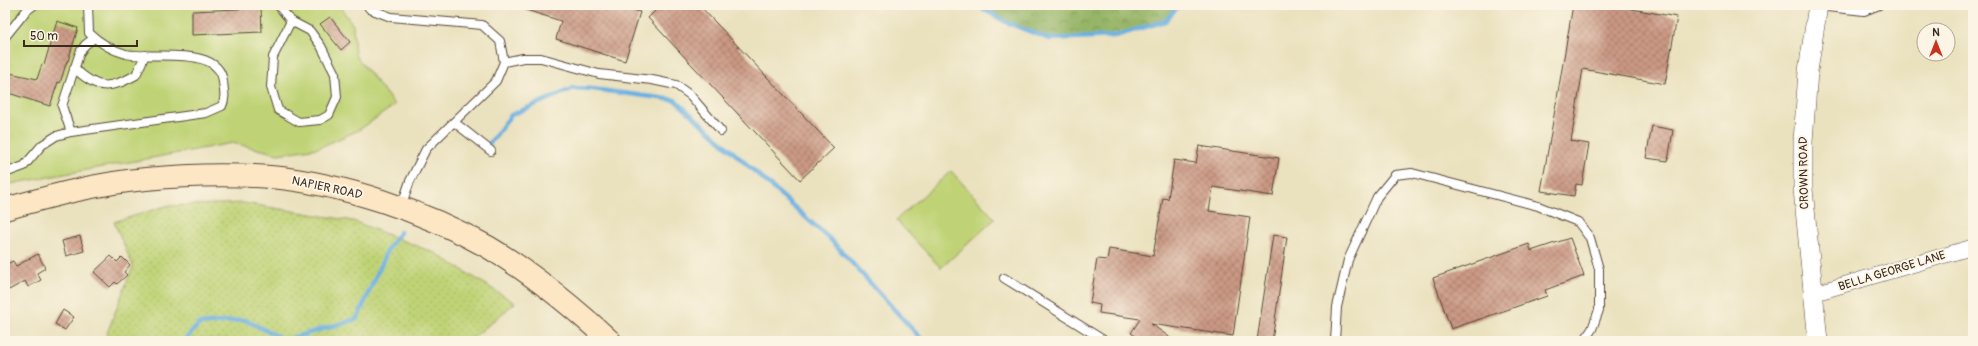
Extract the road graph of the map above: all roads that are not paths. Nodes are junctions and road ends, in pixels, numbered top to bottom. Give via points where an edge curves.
1 (34, 5) edge
2 (88, 5) edge
3 (278, 5) edge
4 (366, 5) edge
5 (1818, 5) edge
6 (1879, 5) edge
7 (291, 21) junction
8 (5, 37) edge
9 (94, 38) junction
10 (145, 55) junction
11 (504, 62) junction
12 (74, 68) junction
13 (454, 122) junction
14 (721, 131) dead end
15 (71, 132) junction
16 (491, 151) dead end
17 (5, 173) edge
18 (401, 208) junction
19 (5, 209) edge
20 (1973, 247) edge
21 (1004, 278) dead end
22 (1812, 294) junction
23 (610, 341) edge
24 (1105, 341) edge
25 (1335, 341) edge
26 (1584, 341) edge
27 (1818, 341) edge

1 - 8 lane
2 - 9 lane via 89,33
3 - 7 lane
4 - 11 lane via 391,17 482,25 500,41
5 - 6 lane via 1864,12
5 - 22 street, CROWN ROAD via 1808,71 1803,142 1803,189
7 - 7 lane via 310,31 335,74 337,97 329,116 320,120 299,122 291,119 278,110 272,95 273,57
9 - 10 lane via 103,45 127,54
9 - 12 lane via 85,45
10 - 12 lane via 136,75 109,87 96,85
10 - 15 lane via 184,56 202,59 216,66 223,77 225,100 222,106 206,113
11 - 13 lane via 496,81
11 - 14 lane via 541,58 599,74 676,85 690,95
12 - 15 lane via 62,106
13 - 16 lane
13 - 18 lane via 426,149 410,181
15 - 17 lane via 56,136 42,145 24,166
18 - 19 main road, NAPIER ROAD via 349,192 292,180 271,177 183,176 106,185
18 - 23 main road, NAPIER ROAD via 465,235 508,260 561,299
20 - 22 street, BELLA GEORGE LANE
21 - 24 lane
22 - 27 street, CROWN ROAD
25 - 26 lane via 1337,307 1348,260 1377,197 1396,175 1412,173 1538,206 1578,222 1590,238 1600,274 1599,310

